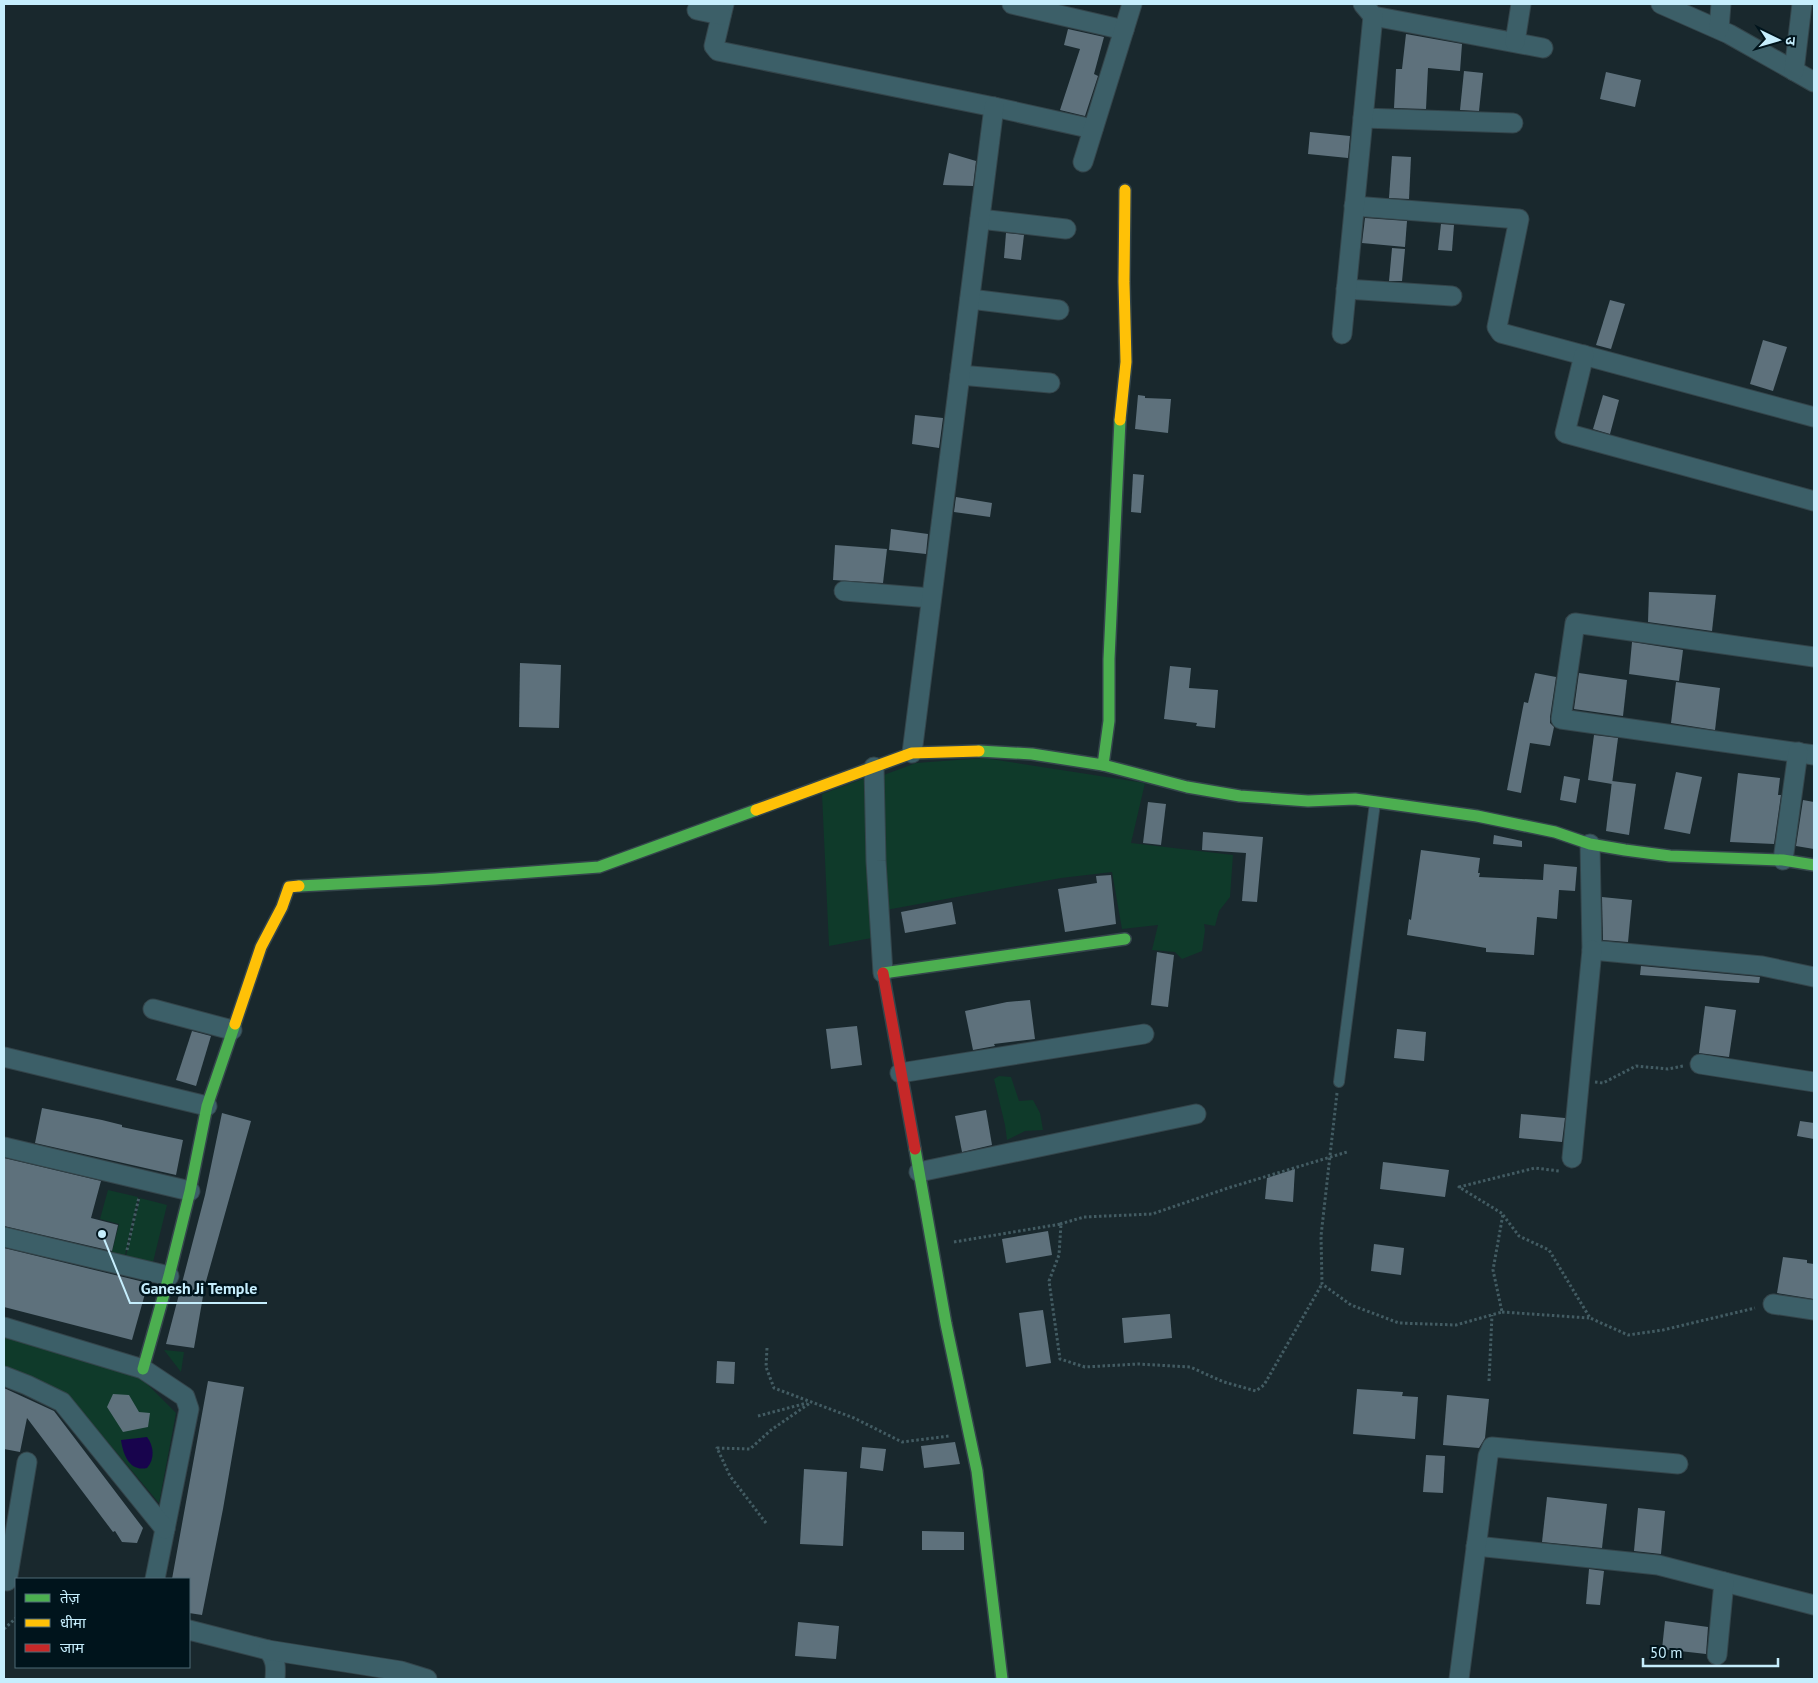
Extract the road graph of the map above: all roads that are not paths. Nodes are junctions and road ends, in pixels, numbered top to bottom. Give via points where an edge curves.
1 (1012, 4) edge
2 (1132, 4) edge
3 (1521, 4) edge
4 (1661, 4) edge
5 (1721, 4) edge
6 (1802, 4) edge
7 (723, 9) edge
8 (697, 10) dead end
9 (1368, 10) edge
10 (1719, 29) junction
11 (1124, 30) junction
12 (1515, 42) junction
13 (1543, 48) dead end
14 (1794, 71) junction
15 (1814, 82) edge
16 (994, 107) junction
17 (1363, 118) junction
18 (1513, 123) dead end
19 (1093, 129) junction
20 (1083, 162) dead end
21 (1125, 190) dead end
22 (1354, 206) junction
23 (980, 219) junction
24 (1066, 229) dead end
25 (1346, 289) junction
26 (1452, 296) dead end
27 (970, 299) junction
28 (1059, 310) dead end
29 (1342, 334) dead end
30 (1584, 355) junction
31 (960, 375) junction
32 (1050, 383) dead end
33 (1814, 418) edge
34 (1814, 501) edge
35 (844, 591) dead end
36 (932, 598) junction
37 (1814, 657) edge
38 (912, 753) junction
39 (1806, 754) edge
40 (1104, 765) junction
41 (874, 767) junction
42 (1375, 802) junction
43 (1590, 844) junction
44 (1783, 860) junction
45 (1814, 865) edge
46 (1125, 939) dead end
47 (1592, 950) junction
48 (883, 973) junction
49 (1814, 977) edge
50 (153, 1009) dead end
51 (232, 1030) junction
52 (1144, 1034) dead end
53 (4, 1057) edge
54 (1700, 1064) road end
55 (900, 1073) junction
56 (1339, 1082) road end
57 (1814, 1082) edge
58 (207, 1106) junction
59 (1196, 1114) dead end
60 (4, 1147) edge
61 (1572, 1158) road end
62 (919, 1172) junction
63 (190, 1192) junction
64 (4, 1237) edge
65 (169, 1276) junction
66 (1773, 1304) road end
67 (1814, 1310) edge
68 (4, 1327) edge
69 (143, 1369) junction
70 (4, 1376) edge
71 (27, 1462) dead end
72 (1678, 1464) dead end
73 (165, 1529) junction
74 (1476, 1546) junction
75 (155, 1578) edge
76 (1724, 1582) junction
77 (9, 1587) edge
78 (1814, 1605) edge
79 (190, 1630) edge
80 (268, 1650) junction
81 (1717, 1655) dead end
82 (275, 1679) edge
83 (427, 1679) edge
84 (1002, 1679) edge
85 (1459, 1679) edge

1 - 11 street
2 - 11 street
3 - 12 street
4 - 10 street
5 - 10 street
6 - 14 street
7 - 8 street
7 - 16 street via 714,46 718,51
9 - 12 street
9 - 17 street
10 - 14 street
11 - 19 street
12 - 13 street
14 - 15 street
16 - 19 street
16 - 23 street
17 - 18 street
17 - 22 street
19 - 20 street
21 - 40 street via 1126,362 1120,424 1109,721
22 - 25 street
22 - 30 street via 1518,219 1497,326 1501,333 1512,337
23 - 24 street
23 - 27 street
25 - 26 street
25 - 29 street
27 - 28 street
27 - 31 street
30 - 33 street
30 - 34 street via 1565,433
31 - 32 street
31 - 36 street
35 - 36 street
36 - 38 street
37 - 39 street via 1575,623 1561,719
38 - 40 street via 1014,753
38 - 41 street
39 - 44 street
40 - 42 street via 1187,787 1240,796
41 - 48 street
41 - 51 street via 599,867 289,887 261,946
42 - 43 street via 1477,816 1555,832
42 - 56 lane
43 - 44 street via 1670,856
43 - 47 street
44 - 45 street
46 - 48 street
47 - 49 street via 1762,966
47 - 61 street
48 - 55 street
50 - 51 street
51 - 58 street
52 - 55 street
53 - 58 street
54 - 57 street
55 - 62 street
58 - 63 street
59 - 62 street
60 - 63 street
62 - 84 street via 977,1471
63 - 65 street
64 - 65 street
65 - 69 street
66 - 67 street
68 - 69 street
69 - 73 street via 185,1397 189,1410
70 - 73 street via 62,1402
71 - 77 street
72 - 74 street via 1492,1447 1488,1456
73 - 75 street
74 - 76 street via 1658,1565
74 - 85 street
76 - 78 street
76 - 81 street
79 - 80 street
80 - 82 street via 275,1659
80 - 83 street via 401,1671

